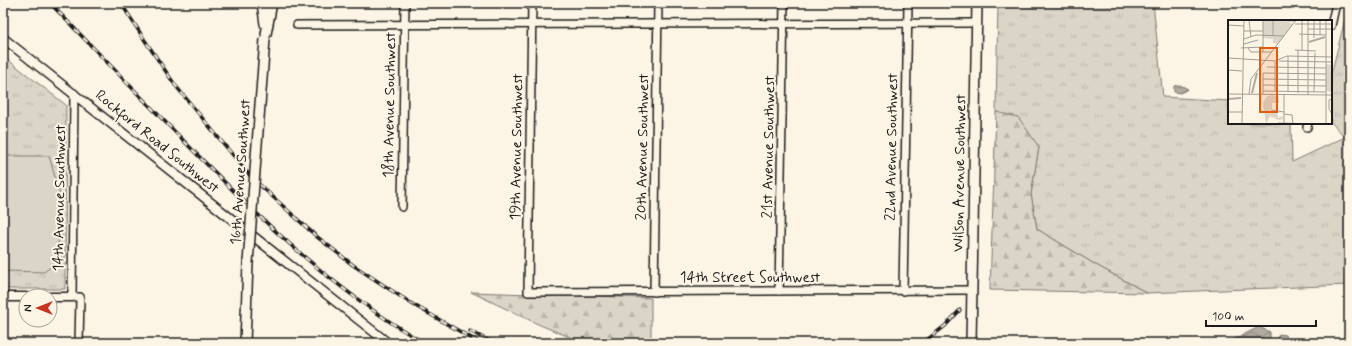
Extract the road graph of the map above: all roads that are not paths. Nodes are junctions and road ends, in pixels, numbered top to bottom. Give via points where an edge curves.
1 (262, 3) edge
2 (272, 3) edge
3 (405, 3) edge
4 (532, 3) edge
5 (658, 3) edge
6 (784, 3) edge
7 (908, 3) edge
8 (977, 3) edge
9 (1336, 3) edge
10 (1332, 21) edge
11 (532, 24) junction
12 (658, 24) junction
13 (784, 24) junction
14 (908, 24) junction
15 (976, 24) junction
16 (297, 25) dead end
17 (404, 25) junction
18 (266, 36) junction
19 (3, 38) edge
20 (74, 93) junction
21 (402, 207) dead end
22 (903, 290) junction
23 (972, 290) junction
24 (779, 291) junction
25 (528, 292) joint
26 (654, 292) junction
27 (3, 297) edge
28 (18, 297) edge
29 (58, 297) edge
30 (72, 297) junction
31 (79, 343) edge
32 (245, 343) edge
33 (388, 343) edge
34 (971, 343) edge

1 - 18 main road
2 - 18 main road, 16th Avenue Southwest
3 - 17 street, 18th Avenue Southwest
4 - 11 street, 19th Avenue Southwest
5 - 12 street, 20th Avenue Southwest
6 - 13 street, 21st Avenue Southwest
7 - 14 street, 22nd Avenue Southwest
8 - 15 main road, Wilson Avenue Southwest
9 - 10 street
11 - 12 street
11 - 17 street
11 - 25 street, 19th Avenue Southwest
12 - 13 street
12 - 26 street, 20th Avenue Southwest
13 - 14 street
13 - 24 street, 21st Avenue Southwest
14 - 15 street
14 - 22 street, 22nd Avenue Southwest
15 - 23 main road, Wilson Avenue Southwest
16 - 17 street
17 - 21 street, 18th Avenue Southwest
18 - 32 main road, 16th Avenue Southwest, bridge via 248,263
19 - 20 street, Rockford Road Southwest
20 - 30 street, 14th Avenue Southwest
20 - 33 street, Rockford Road Southwest
22 - 23 street, 14th Street Southwest
22 - 24 street, 14th Street Southwest
23 - 34 main road, Wilson Avenue Southwest
24 - 26 street, 14th Street Southwest
25 - 26 street, 14th Street Southwest
27 - 28 street
29 - 30 street
30 - 31 street via 80,297

